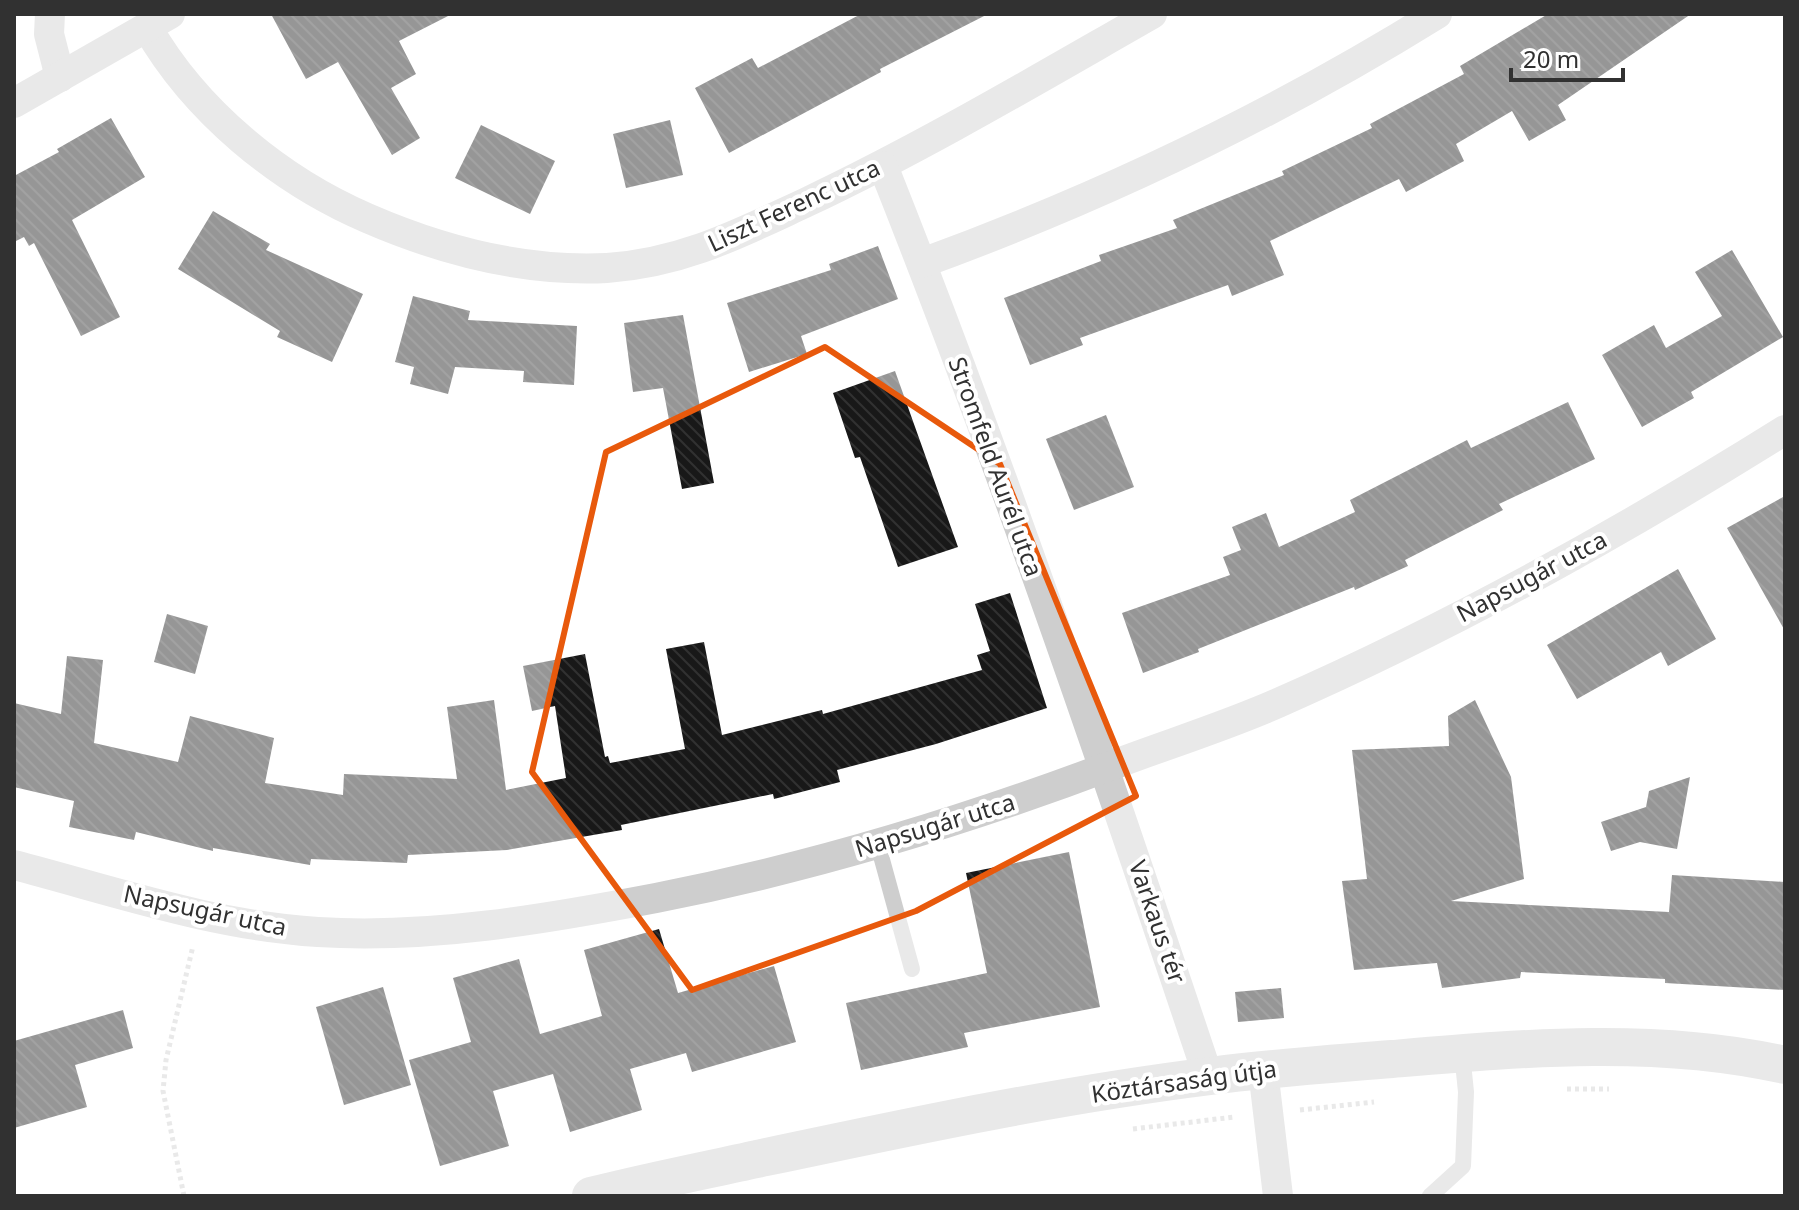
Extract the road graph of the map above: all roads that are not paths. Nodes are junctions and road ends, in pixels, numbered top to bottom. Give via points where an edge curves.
1 (50, 14) edge
2 (1152, 14) edge
3 (1437, 14) edge
4 (158, 21) edge
5 (60, 77) junction
6 (14, 103) edge
7 (883, 166) junction
8 (922, 263) junction
9 (1785, 430) edge
10 (1105, 768) junction
11 (878, 845) junction
12 (14, 865) edge
13 (912, 969) dead end
14 (1462, 1053) junction
15 (1785, 1065) edge
16 (1263, 1070) junction
17 (1208, 1076) junction
18 (591, 1196) edge
19 (1278, 1196) edge
20 (1430, 1196) edge

1 - 5 street via 49,34
2 - 7 street, Liszt Ferenc utca
3 - 8 street via 1331,78 1217,135 1099,191
4 - 5 street
4 - 7 street, Liszt Ferenc utca via 163,54 196,96 239,136 336,205 449,249 502,261 609,268 661,261 713,246
5 - 6 street
7 - 8 street, Stromfeld Aurél utca
8 - 10 street, Stromfeld Aurél utca
9 - 10 street, Napsugár utca via 1581,553 1444,624 1276,704
10 - 11 street, Napsugár utca
10 - 17 street, Varkaus tér
11 - 12 street, Napsugár utca via 589,910 404,932 274,928
11 - 13 lane
14 - 15 street, Köztársaság útja via 1642,1047
14 - 16 street, Köztársaság útja
14 - 20 lane via 1463,1166
16 - 17 street, Köztársaság útja
16 - 19 street
17 - 18 street, Köztársaság útja via 962,1115

